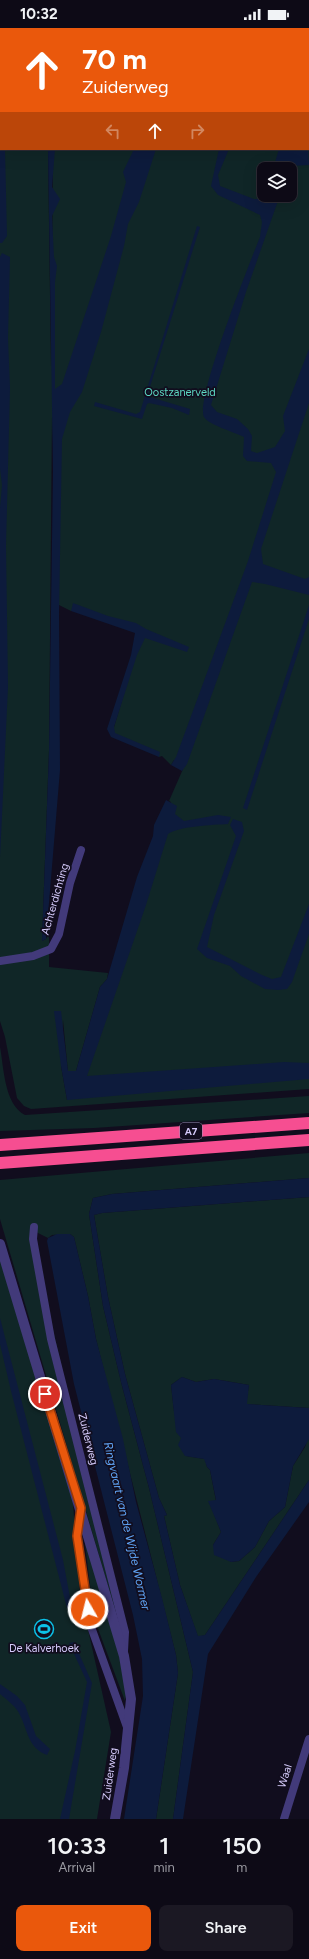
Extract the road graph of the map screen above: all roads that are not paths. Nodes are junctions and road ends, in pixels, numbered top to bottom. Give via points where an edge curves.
1 (81, 850) dead end
2 (0, 961) edge
3 (309, 1123) edge
4 (309, 1140) edge
5 (0, 1145) edge
6 (0, 1163) edge
7 (34, 1226) dead end
8 (0, 1244) edge
9 (81, 1508) junction
10 (124, 1656) junction
11 (128, 1732) junction
12 (309, 1739) edge
13 (115, 1819) edge
14 (284, 1819) edge

1 - 2 street, Achterdichting via 70,884 59,934 50,949 33,956
3 - 5 highway, A7
4 - 6 highway, A7
7 - 10 street, Zuiderweg via 33,1239 51,1339 125,1632
8 - 9 street, Zuiderweg
9 - 10 street, Zuiderweg
9 - 11 street, Zuiderweg via 77,1536 90,1624
10 - 11 street, Zuiderweg via 131,1699
11 - 13 street, Zuiderweg
12 - 14 street, Waal

